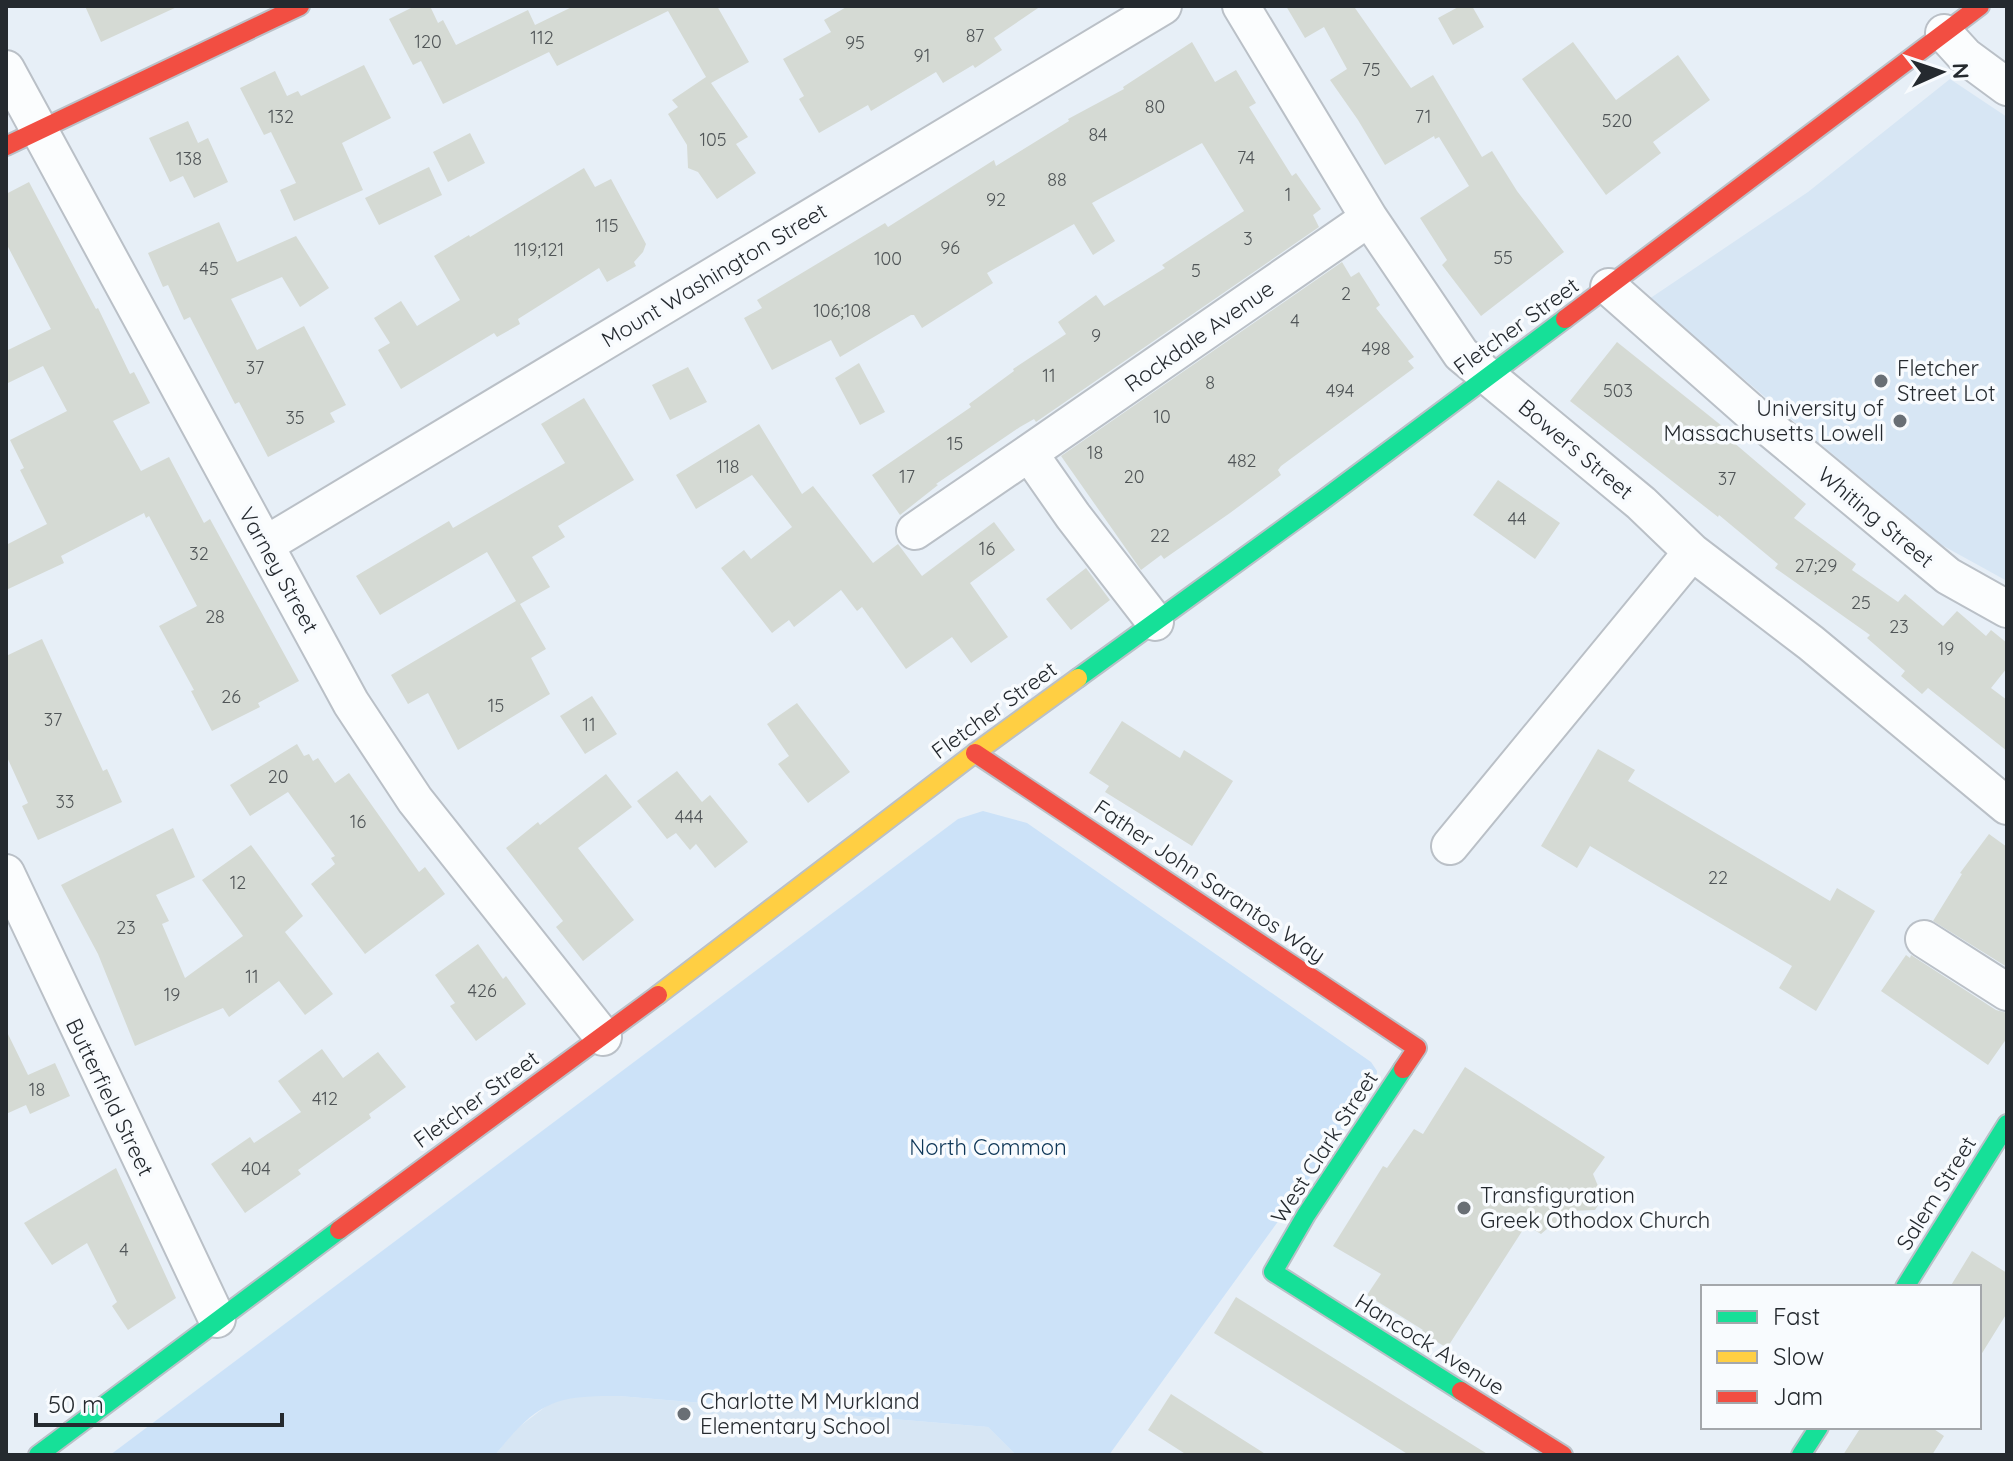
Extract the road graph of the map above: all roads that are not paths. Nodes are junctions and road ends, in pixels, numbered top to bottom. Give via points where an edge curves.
1 (300, 6) edge
2 (1163, 6) edge
3 (1241, 6) edge
4 (1980, 6) edge
5 (1944, 33) junction
6 (6, 69) edge
7 (2007, 87) edge
8 (39, 130) junction
9 (6, 146) edge
10 (1369, 218) junction
11 (1609, 287) junction
12 (1488, 376) junction
13 (1029, 453) junction
14 (915, 531) dead end
15 (265, 545) junction
16 (1692, 552) junction
17 (2007, 609) edge
18 (1155, 622) junction
19 (975, 753) junction
20 (2007, 806) edge
21 (1450, 846) dead end
22 (6, 873) edge
23 (1924, 939) dead end
24 (2007, 992) edge
25 (603, 1037) junction
26 (1417, 1048) joint
27 (2007, 1124) edge
28 (1273, 1272) joint
29 (1906, 1285) edge
30 (217, 1319) junction
31 (1818, 1429) edge
32 (38, 1455) edge
33 (1563, 1455) edge
34 (1801, 1455) edge

1 - 8 main road
2 - 15 street, Mount Washington Street
3 - 10 street, Bowers Street
4 - 5 main road, Fletcher Street
5 - 7 street
5 - 11 main road, Fletcher Street
6 - 8 street, Varney Street
8 - 9 main road
8 - 15 street, Varney Street
10 - 12 street, Bowers Street via 1461,354
10 - 13 street, Rockdale Avenue
11 - 12 main road, Fletcher Street
11 - 17 street, Whiting Street via 1948,576
12 - 16 street, Bowers Street
12 - 18 main road, Fletcher Street
13 - 14 street, Rockdale Avenue
13 - 18 street
15 - 25 street, Varney Street via 351,703 415,800
16 - 20 street, Bowers Street
16 - 21 street
18 - 19 main road, Fletcher Street
19 - 25 main road, Fletcher Street
19 - 26 main road, Father John Sarantos Way
22 - 30 street, Butterfield Street
23 - 24 street
25 - 30 main road, Fletcher Street
26 - 28 main road, West Clark Street
27 - 29 main road, Salem Street
28 - 33 main road, Hancock Avenue
30 - 32 main road, Fletcher Street
31 - 34 main road

